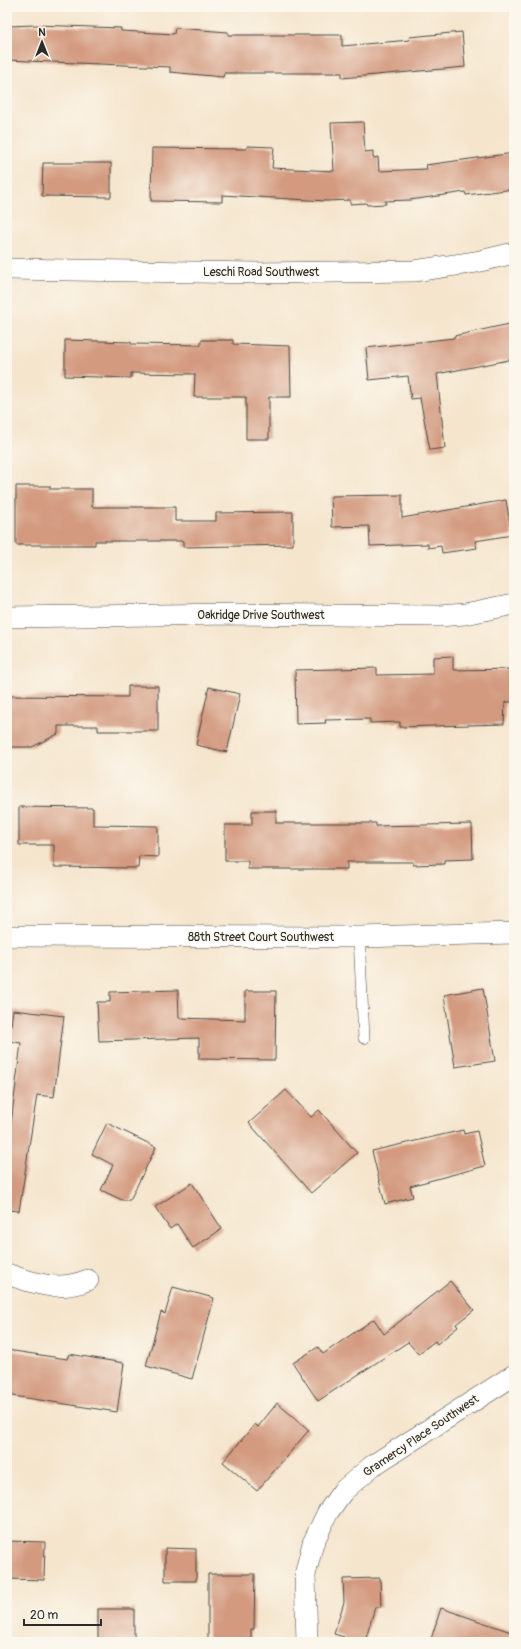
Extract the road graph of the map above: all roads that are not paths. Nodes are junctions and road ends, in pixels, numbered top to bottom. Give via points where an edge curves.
1 (514, 254) edge
2 (7, 269) edge
3 (514, 604) edge
4 (7, 617) edge
5 (514, 933) edge
6 (7, 936) edge
7 (359, 937) junction
8 (364, 1038) dead end
9 (7, 1274) edge
10 (88, 1280) dead end
11 (514, 1375) edge
12 (307, 1642) edge

1 - 2 street, Leschi Road Southwest via 414,271 257,273
3 - 4 street, Oakridge Drive Southwest via 465,614 439,616 234,614
5 - 7 street, 88th Street Court Southwest
6 - 7 street, 88th Street Court Southwest
7 - 8 lane
9 - 10 street via 53,1287 72,1286
11 - 12 street, Gramercy Place Southwest via 372,1466 343,1492 321,1525 308,1562 305,1575

